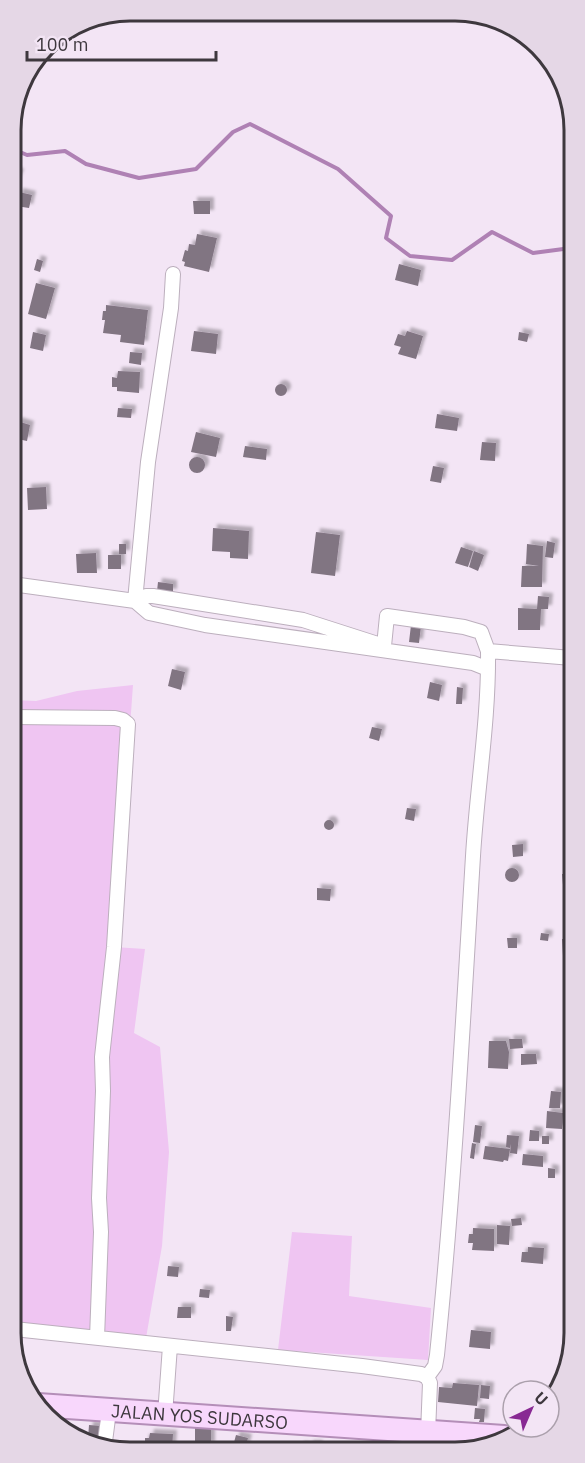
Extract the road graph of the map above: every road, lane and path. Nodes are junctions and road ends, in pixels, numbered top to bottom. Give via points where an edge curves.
1 (173, 274) dead end
2 (21, 585) edge
3 (135, 600) junction
4 (488, 651) junction
5 (564, 657) edge
6 (488, 669) junction
7 (21, 717) edge
8 (21, 1330) edge
9 (97, 1338) junction
10 (170, 1346) junction
11 (427, 1377) junction
12 (49, 1406) edge
13 (109, 1411) junction
14 (165, 1415) junction
15 (428, 1433) junction
16 (489, 1436) edge
17 (106, 1439) edge

1 - 3 street via 148,462
2 - 3 street
3 - 4 street via 153,596 303,620 384,646 387,616 464,627 481,632
3 - 6 street via 148,614 451,659
4 - 5 street
4 - 6 street
6 - 11 street via 446,1263 437,1355
7 - 9 street via 115,718 128,724 114,947 102,1057
8 - 9 street
9 - 10 street
10 - 11 street
10 - 14 street
11 - 15 street
12 - 13 main road, JALAN YOS SUDARSO
13 - 14 main road, JALAN YOS SUDARSO
13 - 17 street
14 - 15 main road, JALAN YOS SUDARSO
15 - 16 main road, JALAN YOS SUDARSO

